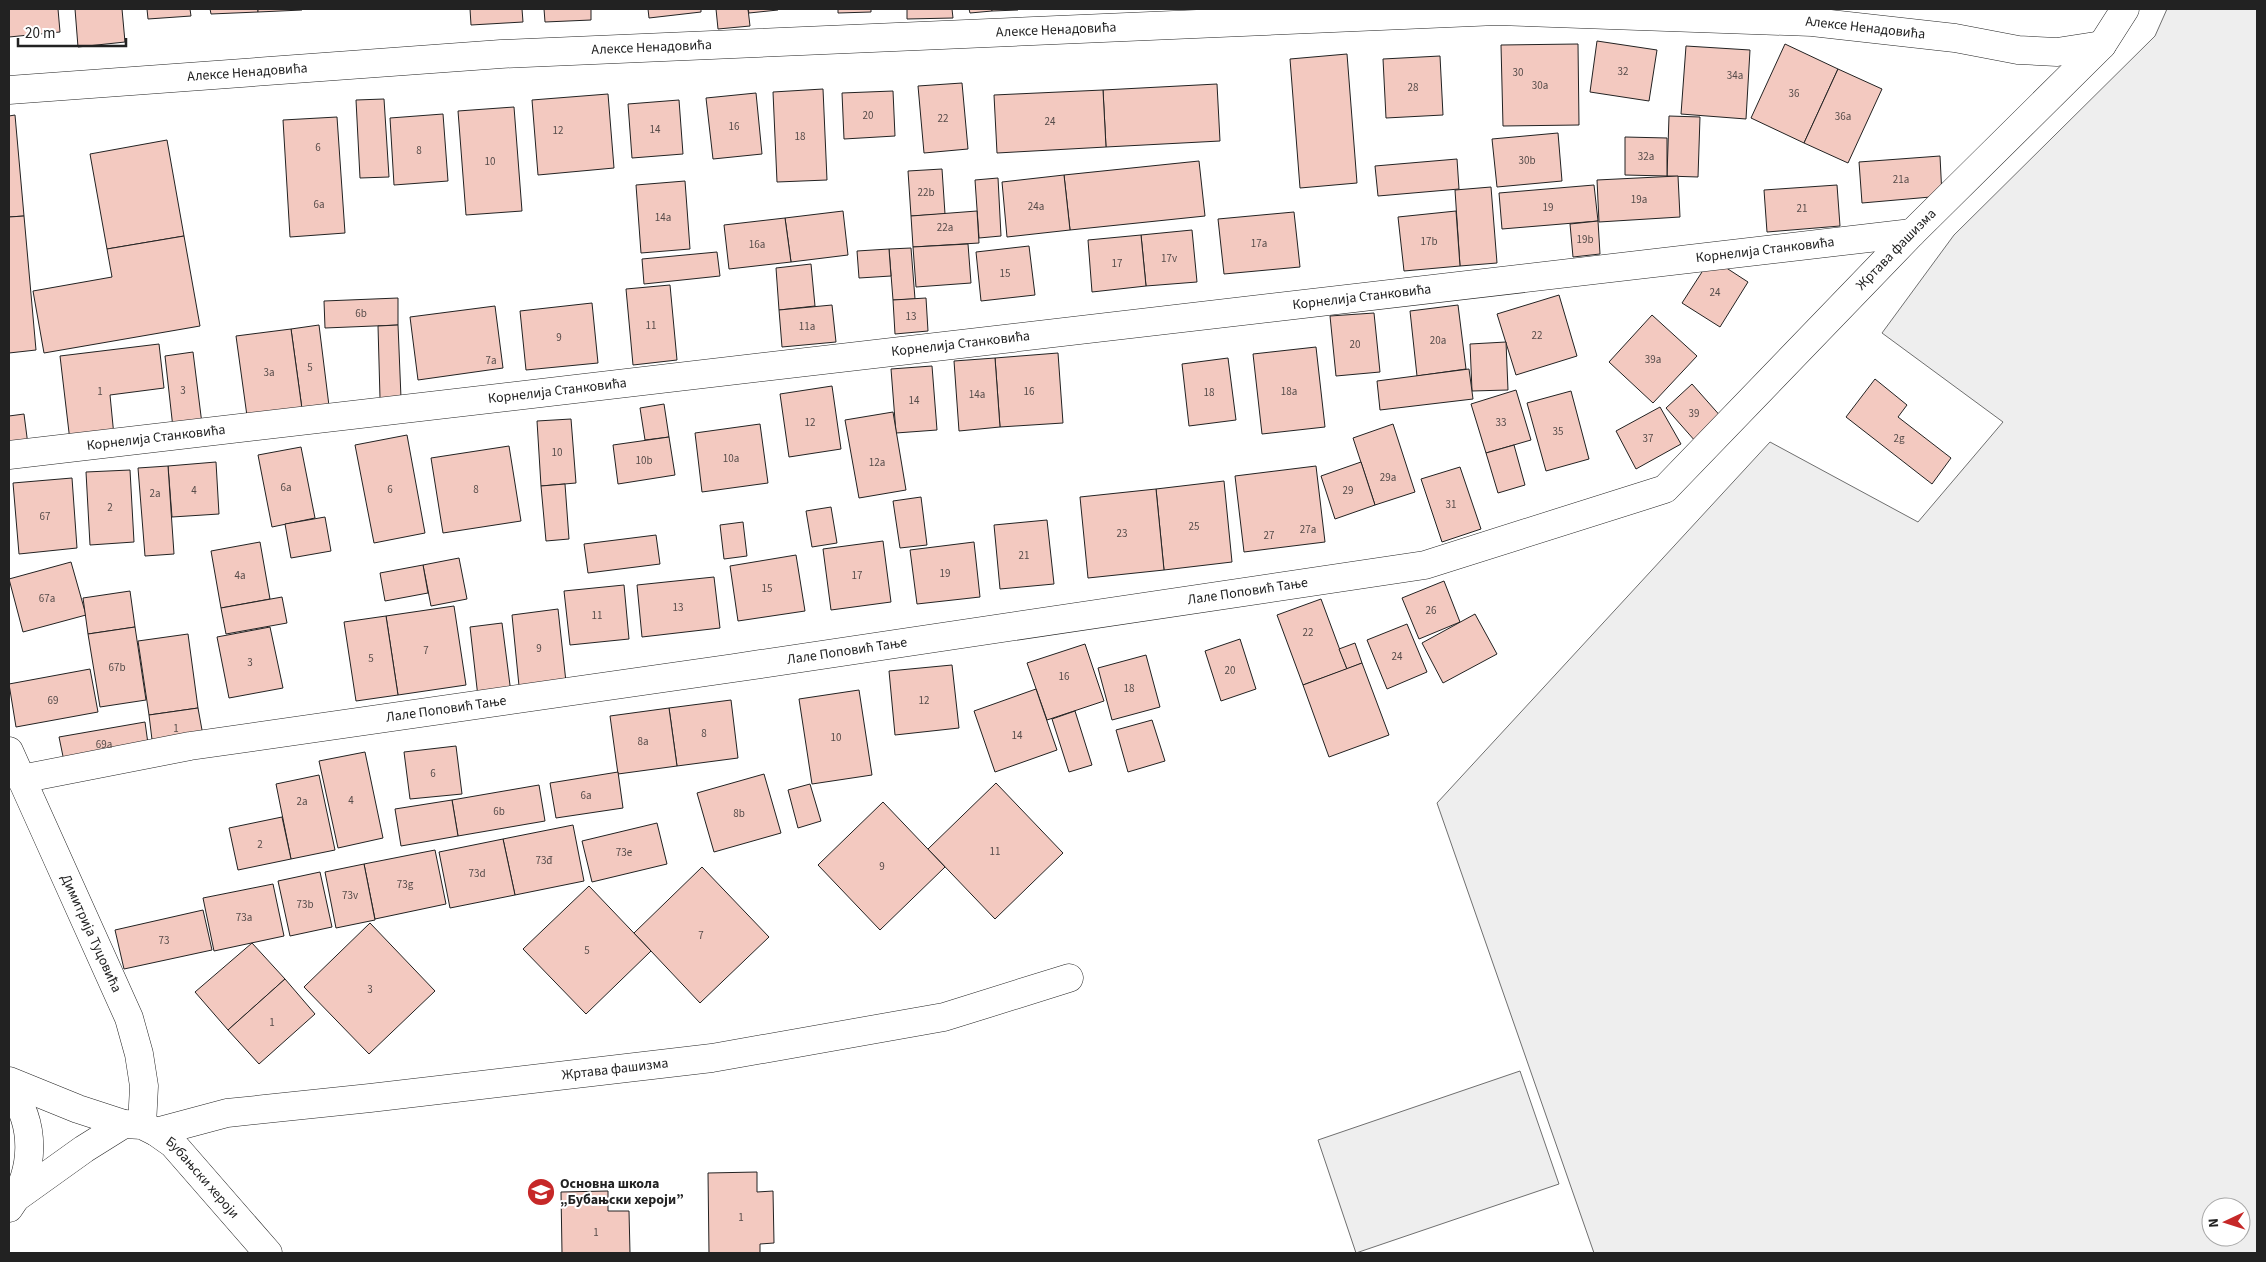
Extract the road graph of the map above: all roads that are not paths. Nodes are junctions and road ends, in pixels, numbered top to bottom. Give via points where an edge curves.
1 (2125, 9) edge
2 (2102, 45) junction
3 (9, 90) edge
4 (1912, 233) junction
5 (9, 455) edge
6 (1665, 489) joint
7 (9, 751) edge
8 (21, 779) junction
9 (1069, 978) dead end
10 (9, 1081) edge
11 (9, 1088) edge
12 (141, 1127) junction
13 (13, 1202) edge
14 (268, 1253) edge

1 - 2 street, Жртава фашизма
2 - 3 street, Алексе Ненадовића via 2057,52 2018,50 1955,38 1812,22 1498,10 501,54
2 - 4 street, Жртава фашизма
4 - 5 street, Корнелија Станковића
4 - 6 street, Жртава фашизма
6 - 8 street, Лале Поповић Тање via 1425,564 190,746
7 - 8 street, Димитрија Туцовића
8 - 12 street, Димитрија Туцовића via 129,1018 144,1086
9 - 12 street, Жртава фашизма via 944,1017 712,1058 227,1113
10 - 12 street via 78,1109
11 - 13 street via 27,1122 30,1148 27,1173
12 - 13 street, Жртава фашизма via 84,1149
12 - 14 street, Бубањски хероји via 173,1144

